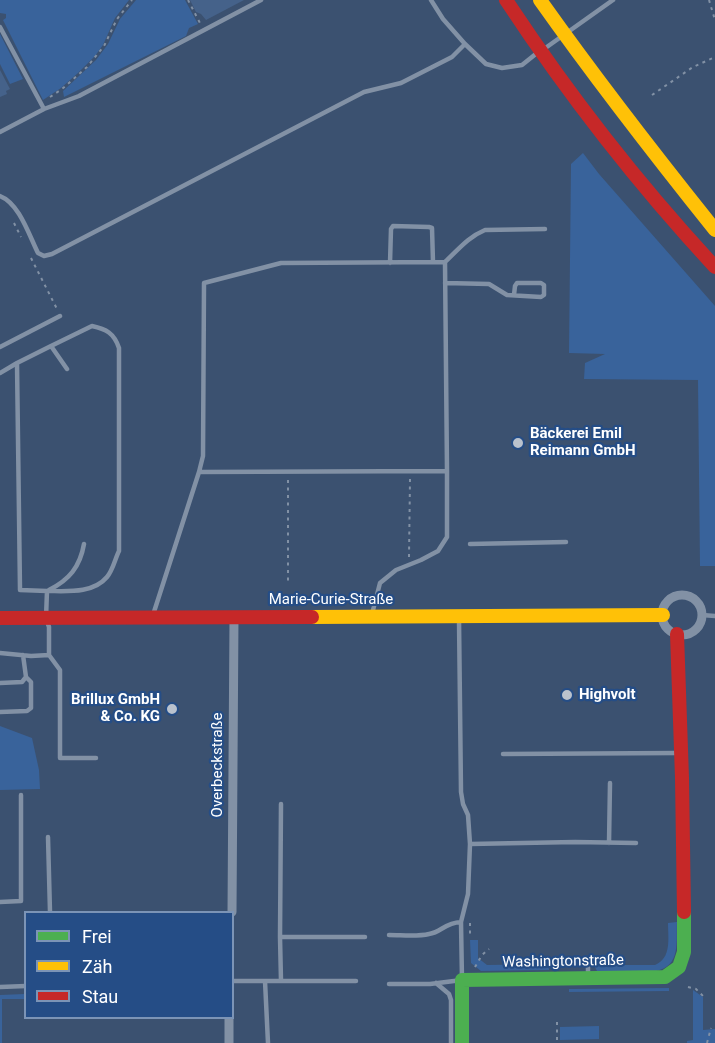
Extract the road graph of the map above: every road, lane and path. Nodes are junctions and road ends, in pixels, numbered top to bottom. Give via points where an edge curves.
1 (132, 0) edge
2 (188, 0) edge
3 (261, 0) edge
4 (431, 0) edge
5 (506, 0) edge
6 (613, 0) edge
7 (709, 0) edge
8 (544, 6) edge
9 (715, 20) edge
10 (0, 27) edge
11 (204, 30) junction
12 (465, 44) junction
13 (715, 57) edge
14 (652, 95) dead end
15 (43, 106) junction
16 (0, 132) edge
17 (0, 196) edge
18 (13, 222) dead end
19 (545, 229) dead end
20 (715, 230) edge
21 (24, 243) dead end
22 (29, 253) dead end
23 (433, 262) junction
24 (445, 262) junction
25 (390, 263) junction
26 (715, 267) edge
27 (445, 283) junction
28 (514, 296) junction
29 (60, 316) joint
30 (0, 346) edge
31 (51, 346) junction
32 (18, 363) junction
33 (68, 369) dead end
34 (0, 373) edge
35 (410, 471) junction
36 (447, 471) junction
37 (199, 472) junction
38 (288, 472) junction
39 (566, 542) dead end
40 (84, 544) dead end
41 (470, 544) dead end
42 (407, 566) junction
43 (288, 583) dead end
44 (46, 591) junction
45 (663, 615) junction
46 (702, 615) junction
47 (371, 616) junction
48 (459, 616) junction
49 (715, 616) edge
50 (152, 617) junction
51 (234, 617) junction
52 (0, 618) edge
53 (46, 618) junction
54 (677, 634) junction
55 (0, 653) edge
56 (49, 654) junction
57 (23, 656) junction
58 (26, 678) junction
59 (0, 682) edge
60 (0, 712) edge
61 (681, 753) junction
62 (504, 754) dead end
63 (96, 758) dead end
64 (609, 783) dead end
65 (21, 795) dead end
66 (281, 804) dead end
67 (48, 837) dead end
68 (609, 843) junction
69 (636, 843) dead end
70 (470, 844) junction
71 (0, 902) edge
72 (50, 911) edge
73 (232, 911) edge
74 (461, 922) junction
75 (389, 935) dead end
76 (365, 936) dead end
77 (280, 937) junction
78 (489, 949) dead end
79 (588, 963) dead end
80 (475, 967) dead end
81 (588, 978) junction
82 (462, 980) junction
83 (234, 981) edge
84 (266, 981) junction
85 (281, 981) junction
86 (356, 981) dead end
87 (436, 983) junction
88 (389, 984) dead end
89 (24, 986) edge
90 (0, 987) edge
91 (688, 987) dead end
92 (705, 998) dead end
93 (229, 1019) edge
94 (556, 1022) dead end
95 (711, 1028) dead end
96 (229, 1043) edge
97 (268, 1043) edge
98 (451, 1043) edge
99 (462, 1043) edge
100 (556, 1043) edge
101 (707, 1043) edge

1 - 15 path via 87,67
2 - 11 path
3 - 11 lane
4 - 12 lane
5 - 26 main road via 612,146
6 - 12 lane via 522,65 502,68 486,64
7 - 9 path
8 - 20 main road
10 - 15 lane
11 - 15 lane via 79,96
12 - 17 lane via 452,57 401,83 364,92 52,254 38,253 15,207 8,198
13 - 14 path
15 - 16 lane
18 - 21 path
19 - 24 lane via 485,230 467,240
22 - 29 path
23 - 24 lane
23 - 25 lane
23 - 25 lane via 432,228 393,226
24 - 27 lane
25 - 37 lane via 281,263 204,284
27 - 28 lane via 489,284
27 - 36 lane
28 - 28 lane via 542,297 544,285 517,283
29 - 30 lane
31 - 32 lane
31 - 33 lane
31 - 44 lane via 92,326 103,328 116,339 118,550 106,578 97,585 75,591
32 - 34 lane
32 - 44 lane via 20,591
35 - 36 lane
35 - 38 lane
35 - 42 path
36 - 42 lane via 447,537 438,551
37 - 38 lane
37 - 50 lane
38 - 43 path
39 - 41 lane
40 - 44 lane via 75,571
42 - 47 lane via 380,583
44 - 53 lane
45 - 46 street via 666,603 682,595 694,599
45 - 48 main road, Marie-Curie-Straße
45 - 54 street via 666,627
46 - 49 lane
46 - 54 street via 694,631
47 - 48 main road, Marie-Curie-Straße
47 - 51 main road, Marie-Curie-Straße
48 - 70 lane via 460,792 468,815
50 - 51 main road, Marie-Curie-Straße
50 - 53 main road, Marie-Curie-Straße
51 - 73 street, Overbeckstraße
52 - 53 main road, Marie-Curie-Straße
53 - 56 lane
54 - 61 main road
55 - 57 lane
56 - 57 lane
56 - 63 lane via 60,670 60,758
57 - 58 lane
58 - 59 lane via 22,682
58 - 60 lane via 31,682 31,708
61 - 62 lane
61 - 81 main road, Washingtonstraße via 684,952 679,967 665,977
64 - 68 lane
65 - 71 lane via 21,901
66 - 77 lane
67 - 72 lane
68 - 69 lane
68 - 70 lane
70 - 74 lane via 468,894
74 - 75 lane via 447,924 429,934
74 - 82 lane
76 - 77 lane
77 - 85 lane
78 - 80 path
79 - 81 lane
81 - 82 main road, Washingtonstraße
82 - 87 lane
82 - 99 main road
83 - 84 lane
84 - 85 lane
84 - 97 lane
85 - 86 lane
87 - 88 lane
87 - 98 lane via 451,1000
89 - 90 lane
91 - 92 path
93 - 96 street
94 - 100 path
95 - 101 path

